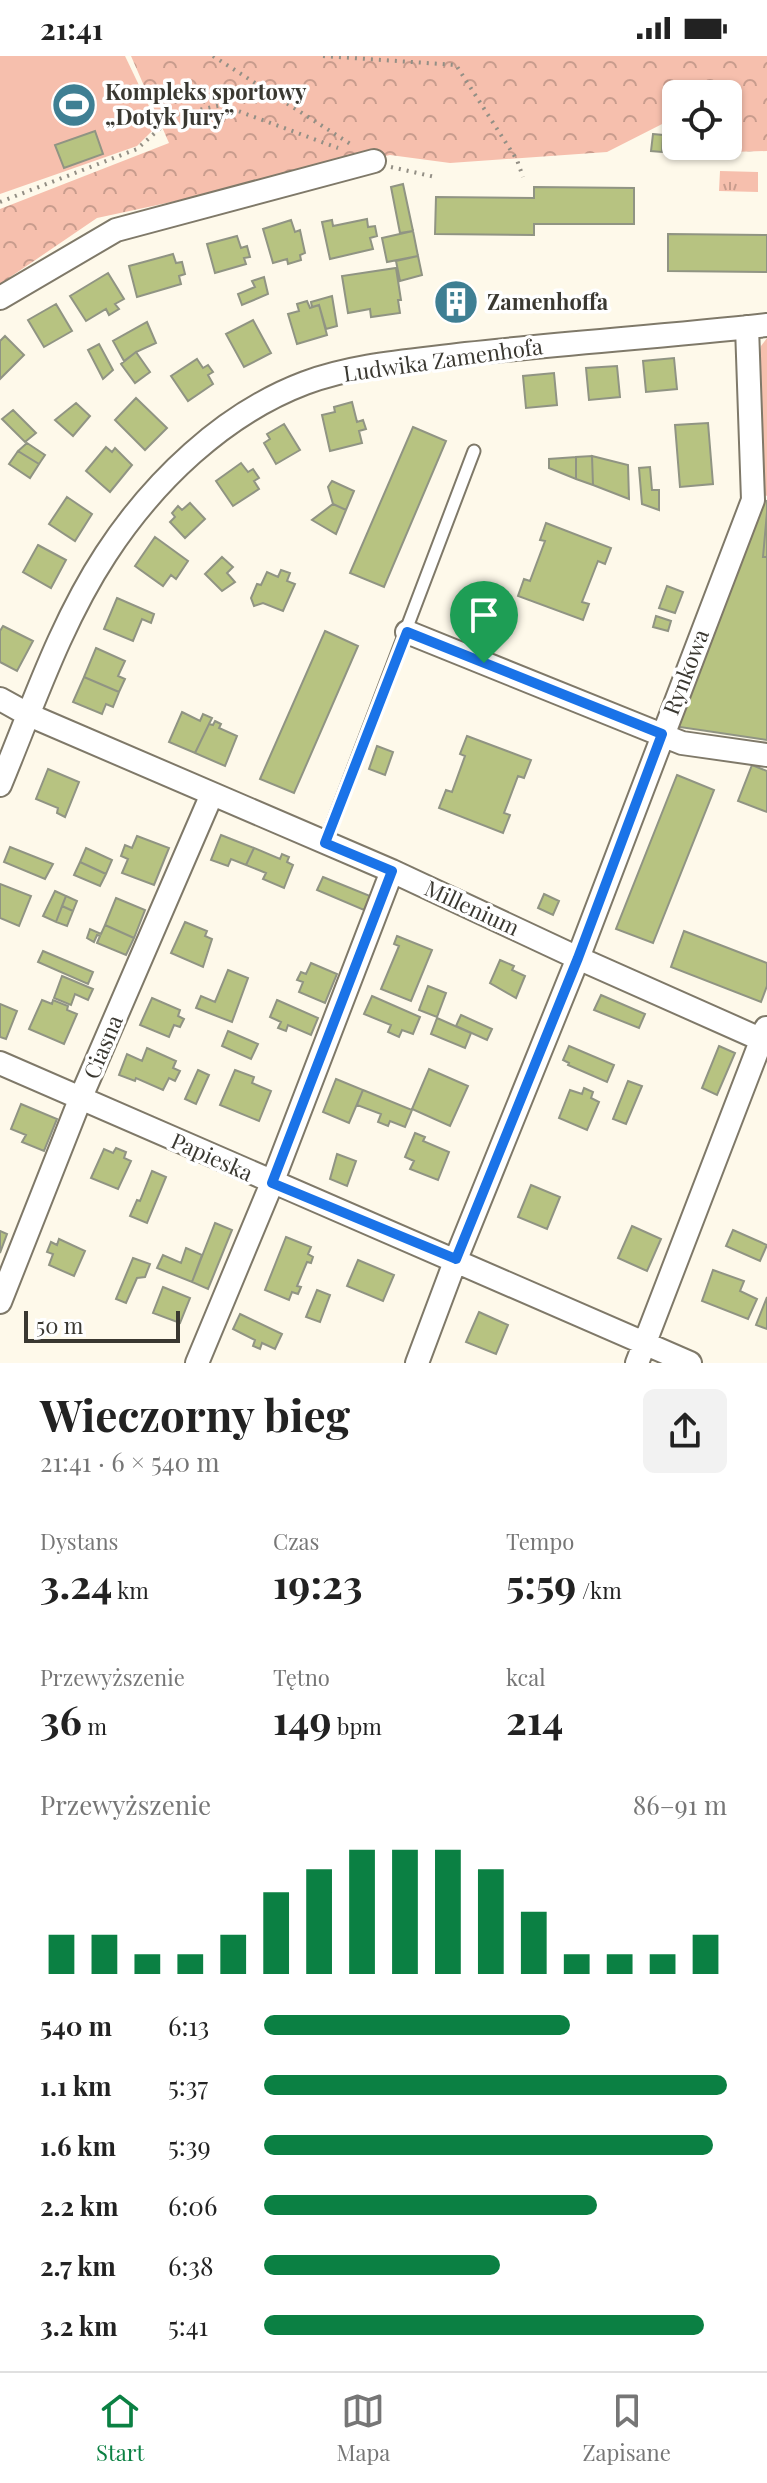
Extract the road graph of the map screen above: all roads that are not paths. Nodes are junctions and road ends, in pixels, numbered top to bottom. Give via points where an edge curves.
1 (366, 155) road end
2 (0, 298) edge
3 (757, 326) edge
4 (474, 451) dead end
5 (407, 632) junction
6 (0, 699) edge
7 (29, 715) junction
8 (662, 734) junction
9 (767, 755) edge
10 (0, 785) edge
11 (212, 794) junction
12 (325, 843) junction
13 (392, 871) junction
14 (578, 958) junction
15 (765, 1036) edge
16 (0, 1063) edge
17 (81, 1097) junction
18 (272, 1183) junction
19 (456, 1259) junction
20 (0, 1302) edge
21 (641, 1353) edge
22 (197, 1363) edge
23 (417, 1363) edge
24 (690, 1363) edge

1 - 2 street via 116,230
3 - 7 street, Ludwika Zamenhofa via 391,363 305,383 271,399 182,463 125,526 71,619
3 - 8 street, Rynkowa via 753,500
4 - 5 lane
5 - 8 street
5 - 12 lane
6 - 7 street, Millenium
7 - 10 street, Ludwika Zamenhofa
7 - 11 street, Millenium
8 - 9 street via 682,743
8 - 14 street, Rynkowa
11 - 12 street, Millenium
11 - 17 street, Ciasna
12 - 13 street, Millenium
13 - 14 street, Millenium
13 - 18 street
14 - 15 street, Millenium
14 - 19 street, Rynkowa
15 - 21 street
16 - 17 street, Papieska
17 - 18 street, Papieska
17 - 20 street, Ciasna
18 - 19 street, Papieska
18 - 22 street
19 - 21 street, Papieska
19 - 23 street, Rynkowa
21 - 24 street, Papieska

